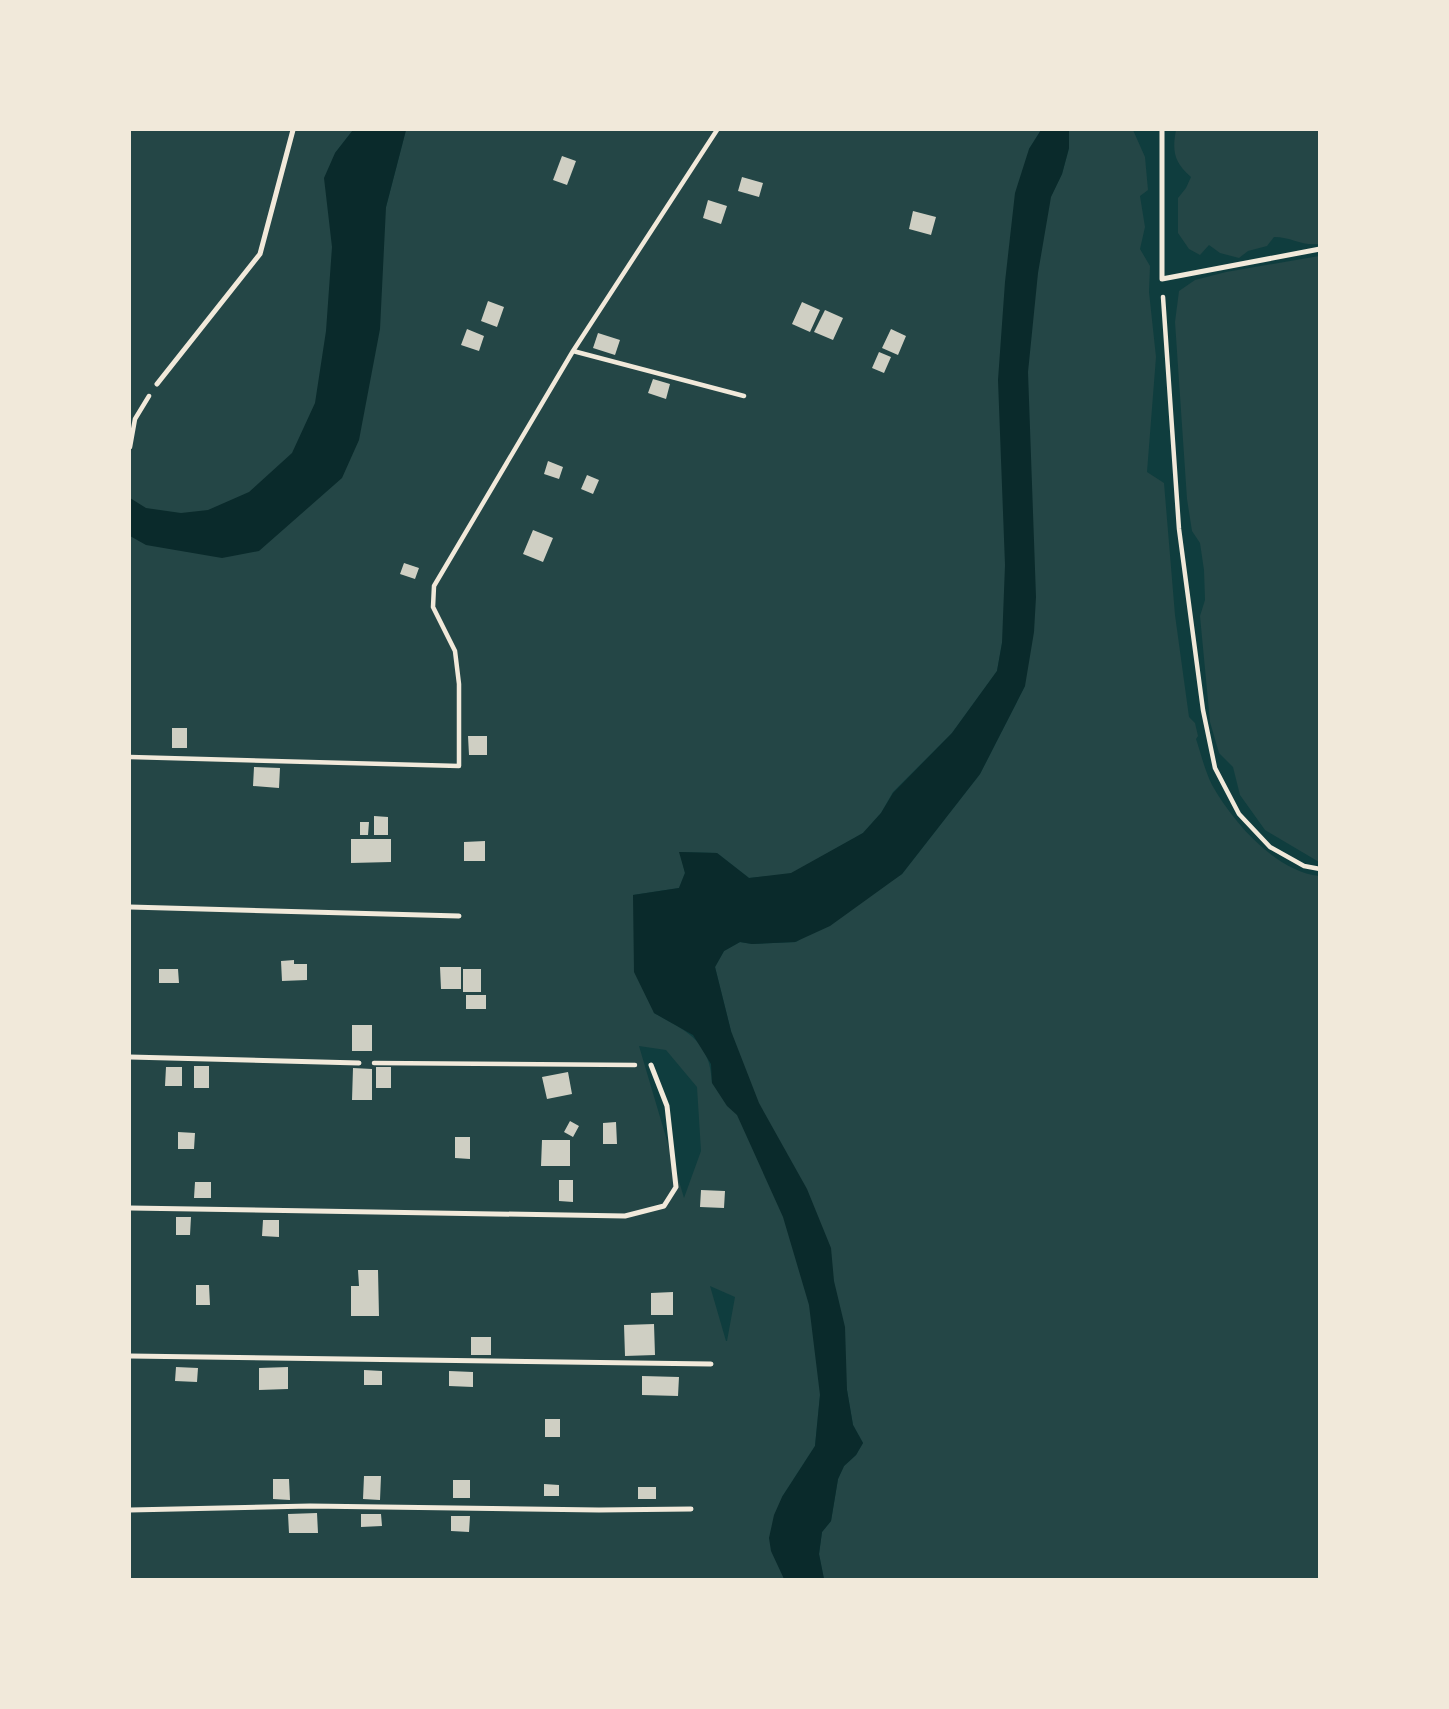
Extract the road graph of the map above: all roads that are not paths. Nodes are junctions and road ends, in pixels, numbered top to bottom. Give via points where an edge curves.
1 (293, 130) edge
2 (1161, 130) edge
3 (1320, 249) edge
4 (157, 384) road end
5 (130, 907) edge
6 (459, 916) dead end
7 (130, 1057) edge
8 (359, 1063) road end
9 (651, 1065) road end
10 (130, 1208) edge
11 (130, 1356) edge
12 (710, 1364) dead end
13 (691, 1509) dead end
14 (130, 1510) edge

1 - 4 lane via 260,254
2 - 3 lane via 1162,279
5 - 6 lane
7 - 8 lane
9 - 10 lane via 667,1106 676,1187 664,1206 625,1216
11 - 12 lane
13 - 14 lane via 310,1506

